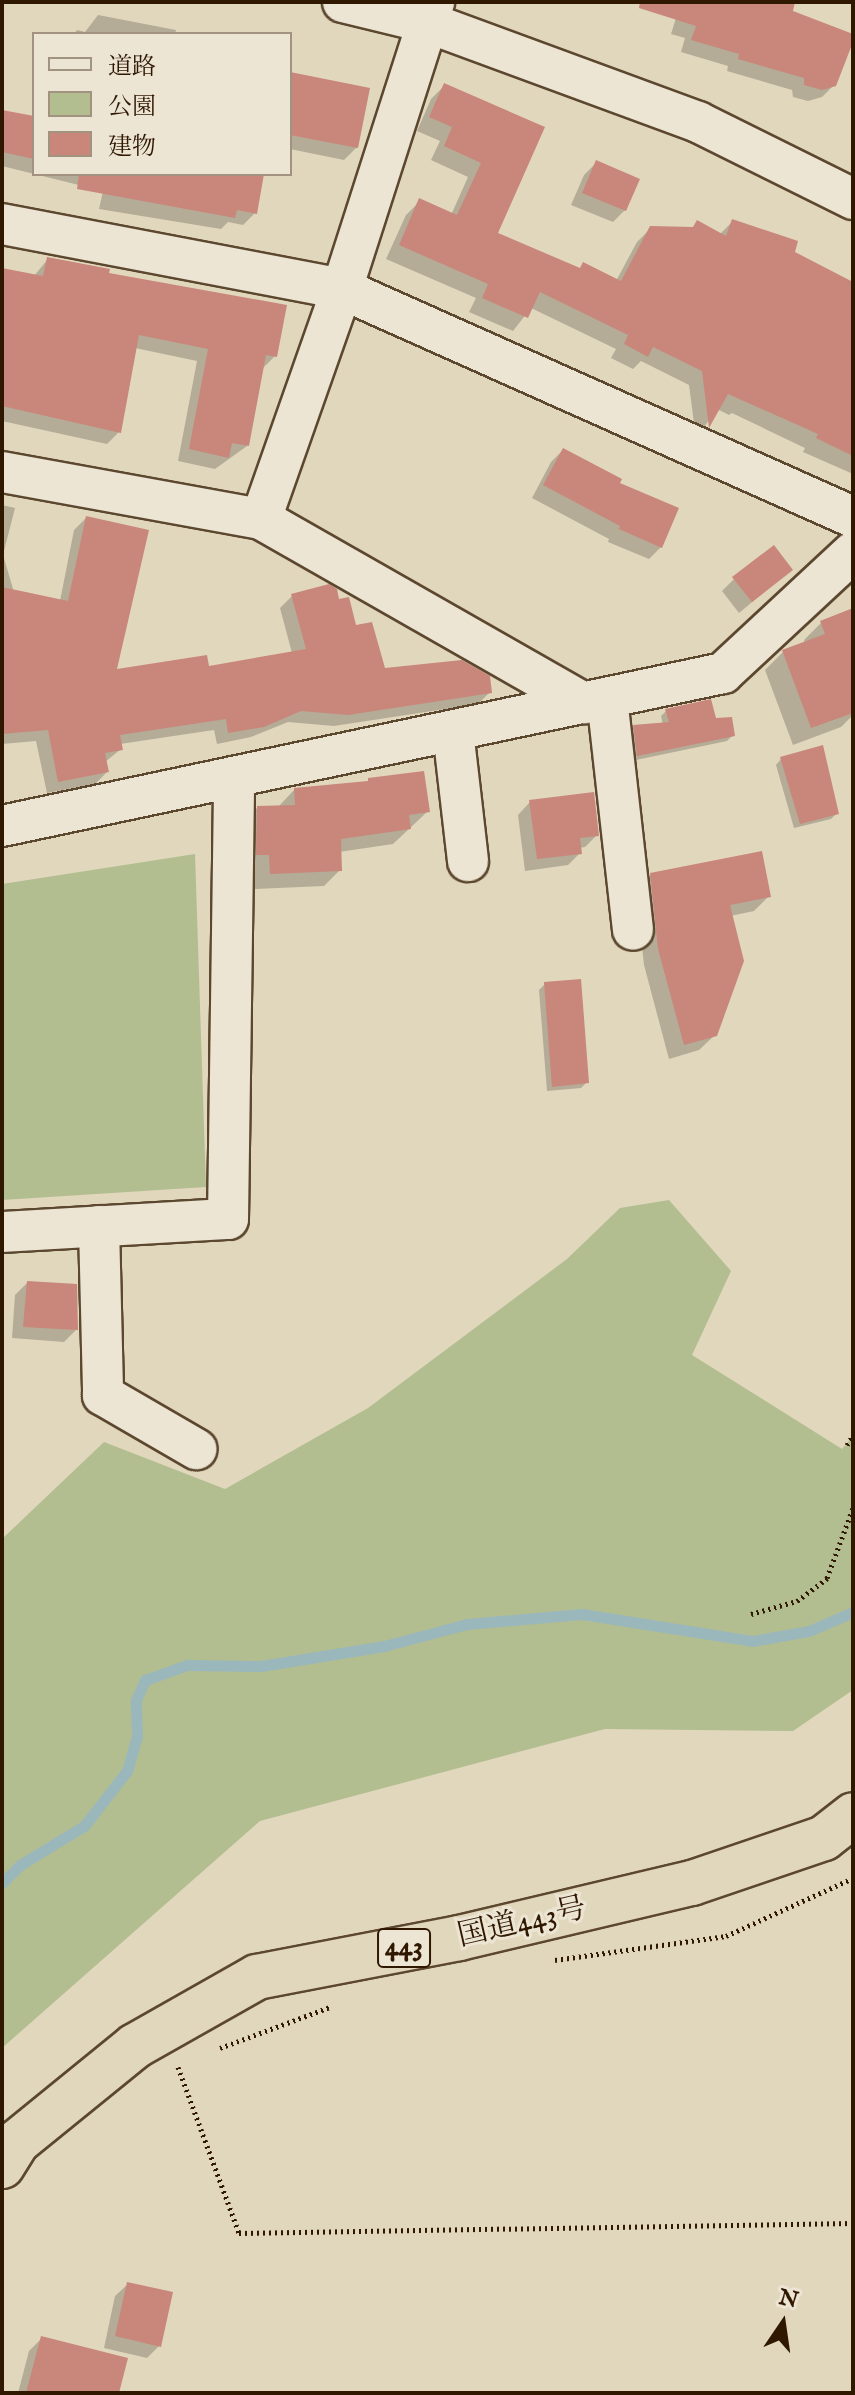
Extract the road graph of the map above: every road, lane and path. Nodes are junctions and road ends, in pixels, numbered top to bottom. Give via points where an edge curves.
1 (343, 2) edge
2 (432, 13) edge
3 (853, 199) edge
4 (2, 224) edge
5 (342, 289) junction
6 (2, 472) edge
7 (853, 517) edge
8 (261, 519) junction
9 (853, 552) edge
10 (595, 701) junction
11 (453, 731) junction
12 (234, 777) junction
13 (2, 826) edge
14 (468, 861) dead end
15 (633, 930) dead end
16 (99, 1226) junction
17 (2, 1232) edge
18 (853, 1435) edge
19 (847, 1445) dead end
20 (196, 1449) dead end
21 (853, 1508) edge
22 (751, 1614) dead end
23 (853, 1815) edge
24 (853, 1878) edge
25 (540, 1962) dead end
26 (342, 2002) dead end
27 (207, 2052) dead end
28 (177, 2063) dead end
29 (2, 2166) edge
30 (853, 2223) edge

1 - 2 street
2 - 3 street via 698,122
2 - 5 street
4 - 5 street
5 - 7 street
5 - 8 street
6 - 8 street
8 - 10 street
9 - 10 street via 723,673
10 - 11 street
10 - 15 street
11 - 12 street
11 - 14 street
12 - 13 street
12 - 16 street via 228,1219
16 - 17 street
16 - 20 street via 103,1395
18 - 19 path
21 - 22 path via 827,1578 797,1601
23 - 29 highway, 国道443号 / 443 via 824,1838 692,1883 459,1938 257,1977 135,2046 17,2142
24 - 25 path via 726,1936
26 - 27 path
28 - 30 path via 239,2233

